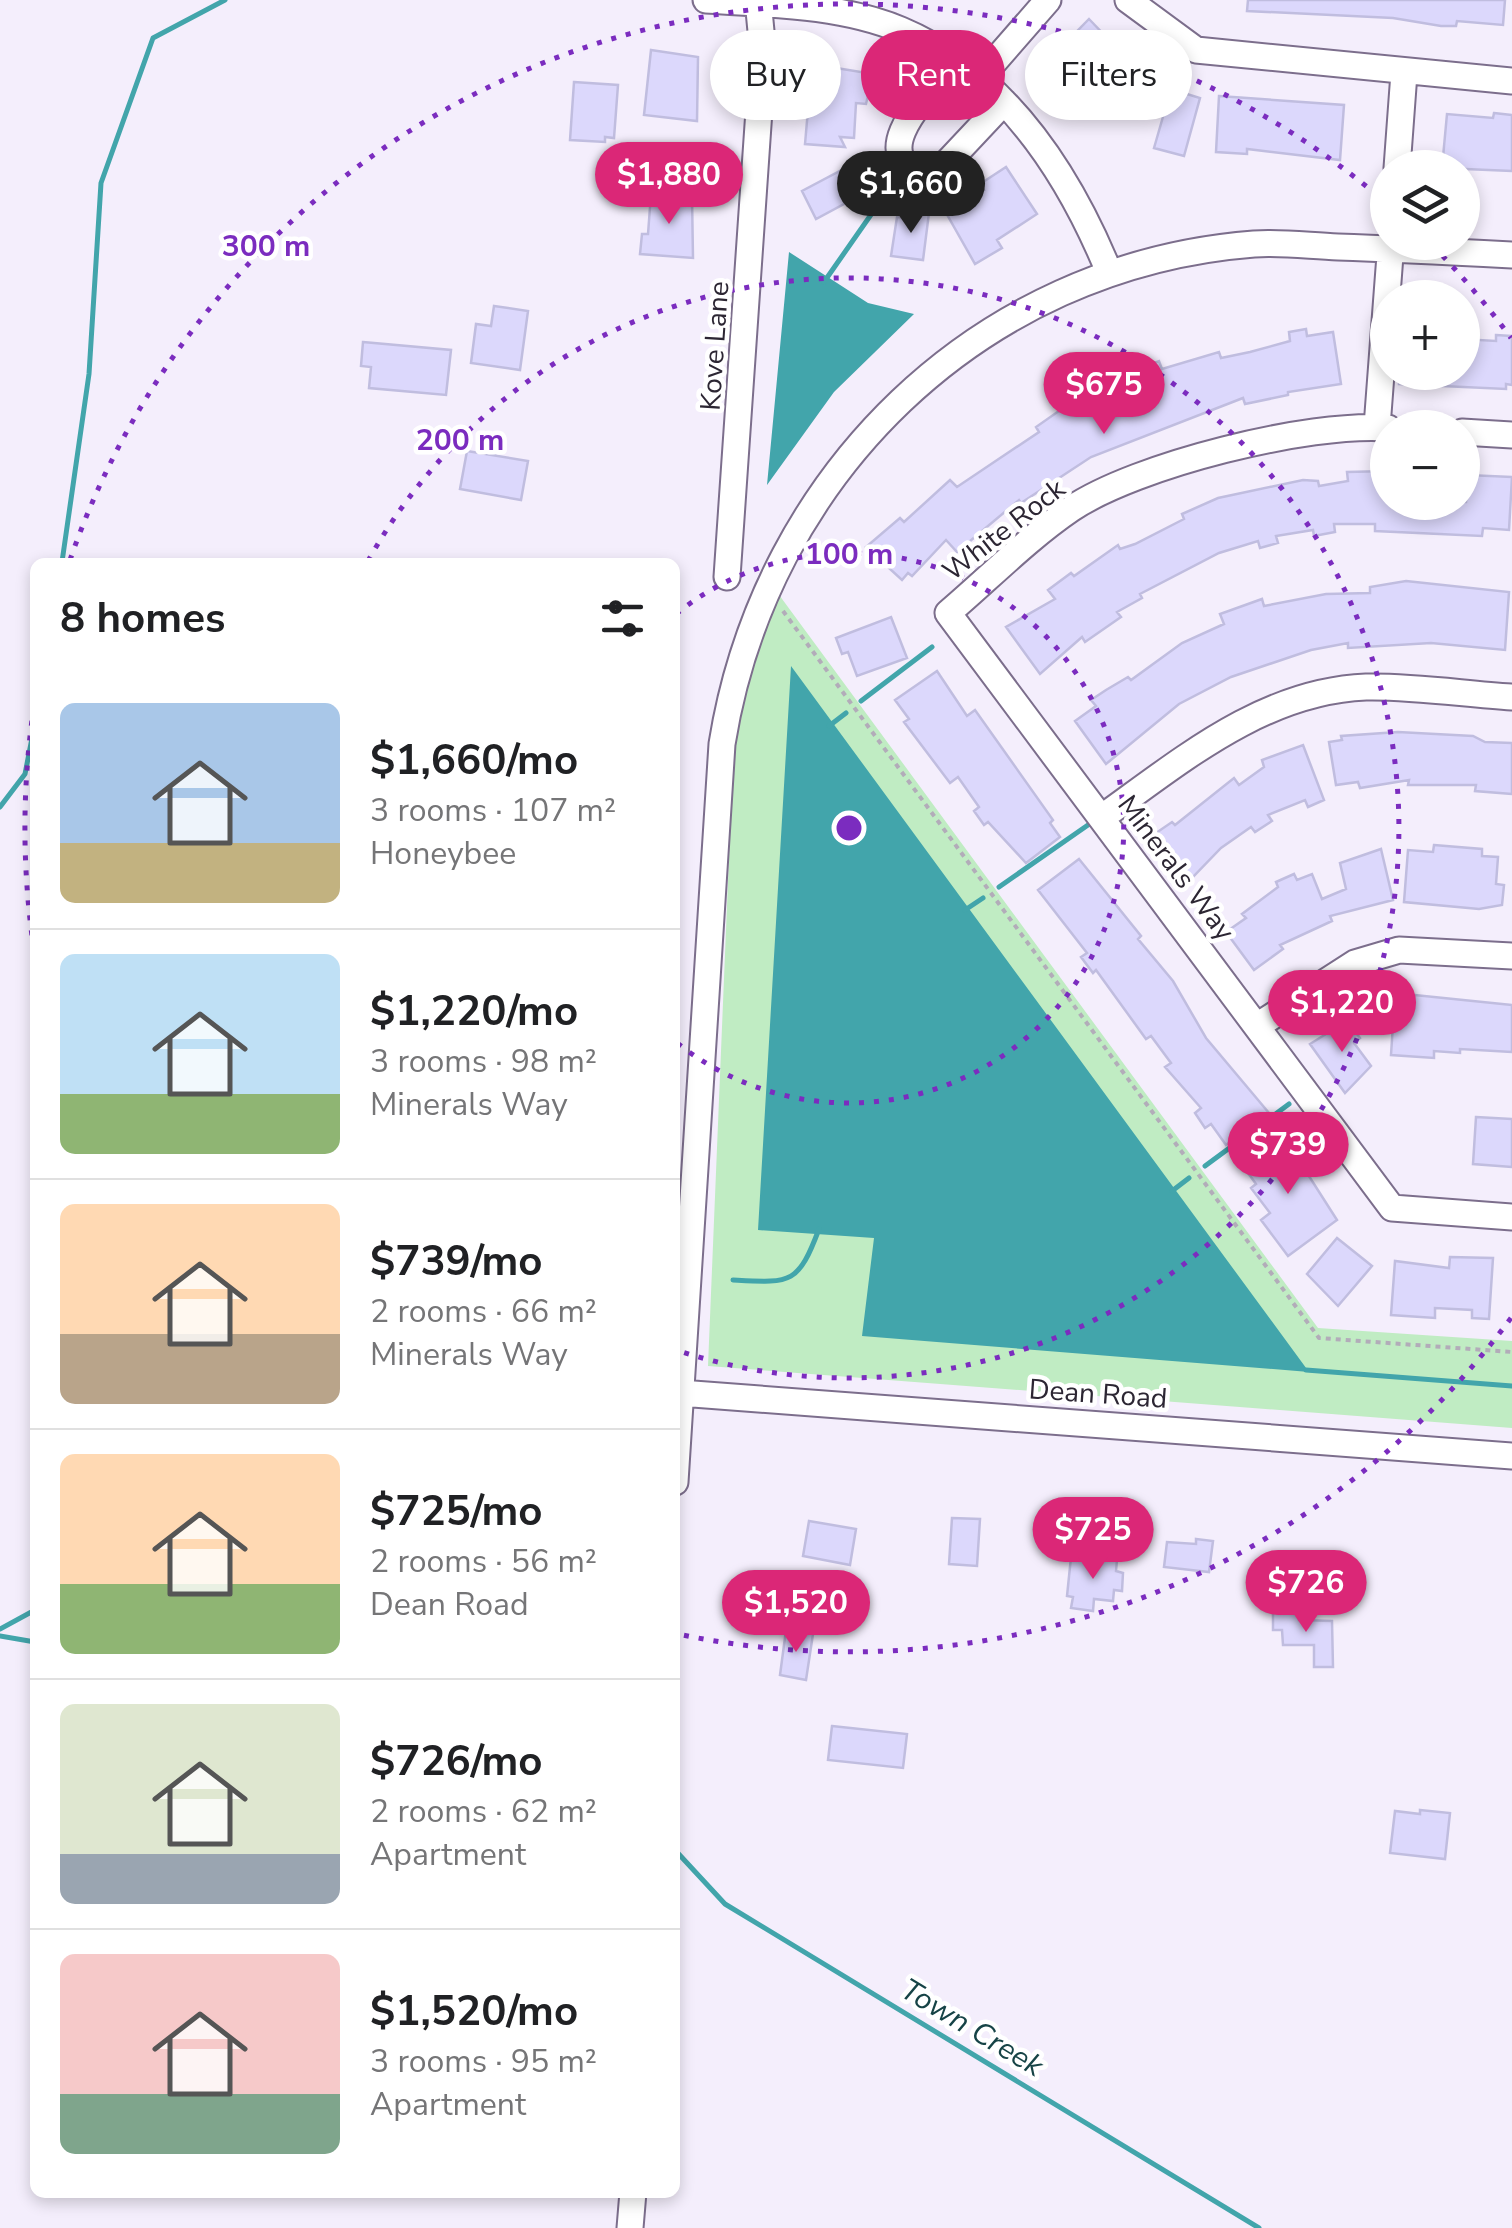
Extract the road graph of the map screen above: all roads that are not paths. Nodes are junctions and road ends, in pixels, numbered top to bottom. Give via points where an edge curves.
1 (706, 0) edge
2 (1048, 0) edge
3 (1128, 0) edge
4 (758, 2) edge
5 (902, 30) edge
6 (1005, 49) edge
7 (1404, 73) junction
8 (1512, 80) edge
9 (1005, 103) edge
10 (908, 120) edge
11 (987, 120) edge
12 (1398, 150) edge
13 (1370, 246) edge
14 (1480, 252) edge
15 (1512, 254) edge
16 (1389, 260) edge
17 (1109, 272) junction
18 (1383, 410) edge
19 (1370, 429) edge
20 (1480, 433) edge
21 (1512, 436) edge
22 (727, 577) dead end
23 (948, 613) joint
24 (1512, 697) edge
25 (1101, 818) junction
26 (1512, 956) edge
27 (1257, 1026) junction
28 (1512, 1217) edge
29 (680, 1393) joint
30 (1512, 1456) edge
31 (632, 2198) edge
32 (630, 2228) edge

1 - 4 street
2 - 6 street
3 - 7 street via 1196,50
4 - 5 street
4 - 22 street, Kove Lane via 763,52
7 - 8 street
7 - 12 street
9 - 17 street via 1088,220
10 - 11 street via 898,159 924,176 942,168
13 - 17 street via 1256,244
14 - 15 street
16 - 18 street
17 - 29 street via 1023,311 901,396 855,446 802,521 740,660 722,744
19 - 23 street, White Rock via 1248,444 1153,470 1072,508
20 - 21 street
23 - 25 street, Minerals Way
24 - 25 street via 1365,687 1285,702 1212,738
25 - 27 street, Minerals Way
26 - 27 street via 1399,950 1354,963
27 - 28 street, Minerals Way via 1392,1208
29 - 30 street, Dean Road
31 - 32 street

